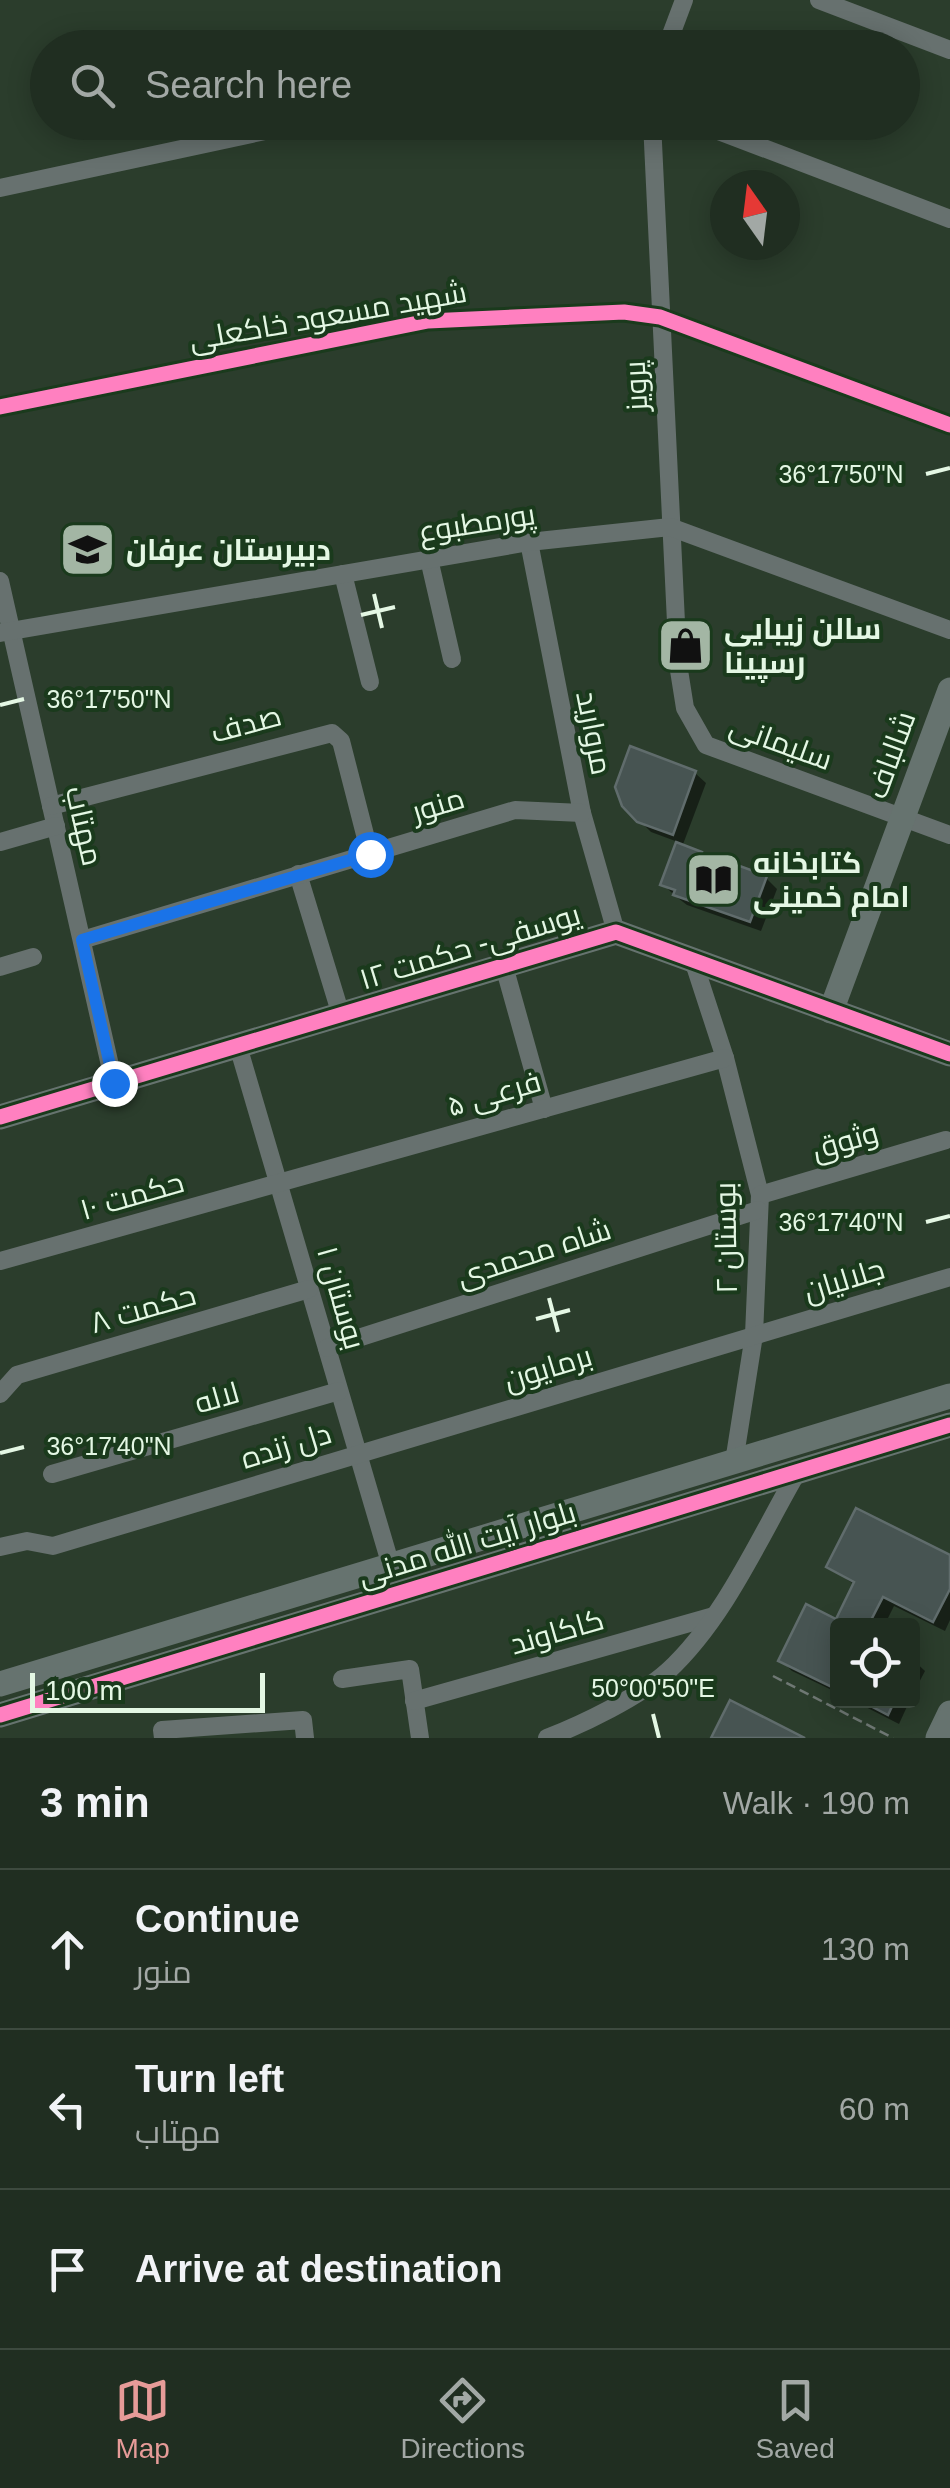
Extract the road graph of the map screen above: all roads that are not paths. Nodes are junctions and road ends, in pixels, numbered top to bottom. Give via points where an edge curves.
1 (684, 0) edge
2 (819, 0) edge
3 (673, 30) edge
4 (898, 30) edge
5 (920, 39) edge
6 (950, 50) edge
7 (223, 140) edge
8 (653, 140) edge
9 (742, 140) edge
10 (0, 188) edge
11 (950, 219) edge
12 (660, 316) junction
13 (0, 406) edge
14 (950, 425) edge
15 (670, 527) junction
16 (528, 542) junction
17 (430, 559) junction
18 (343, 574) junction
19 (0, 580) edge
20 (950, 630) edge
21 (6, 632) edge
22 (452, 659) dead end
23 (370, 682) dead end
24 (950, 690) edge
25 (706, 744) joint
26 (51, 806) junction
27 (582, 813) junction
28 (903, 816) junction
29 (56, 826) junction
30 (950, 835) edge
31 (0, 842) edge
32 (370, 854) junction
33 (298, 874) junction
34 (616, 932) junction
35 (82, 940) junction
36 (33, 958) dead end
37 (693, 960) junction
38 (504, 966) junction
39 (0, 968) edge
40 (831, 1011) junction
41 (341, 1015) junction
42 (238, 1046) junction
43 (950, 1054) edge
44 (725, 1058) junction
45 (114, 1083) junction
46 (544, 1109) junction
47 (0, 1117) edge
48 (946, 1140) dead end
49 (278, 1183) junction
50 (759, 1202) junction
51 (0, 1262) edge
52 (950, 1276) edge
53 (309, 1289) junction
54 (754, 1336) junction
55 (326, 1348) junction
56 (339, 1391) junction
57 (0, 1394) edge
58 (950, 1396) edge
59 (742, 1424) junction
60 (950, 1425) edge
61 (771, 1450) junction
62 (358, 1454) junction
63 (734, 1462) junction
64 (798, 1471) junction
65 (52, 1474) dead end
66 (742, 1488) junction
67 (555, 1516) junction
68 (766, 1526) junction
69 (563, 1543) junction
70 (0, 1547) edge
71 (391, 1566) junction
72 (714, 1616) junction
73 (342, 1679) dead end
74 (0, 1684) edge
75 (414, 1701) junction
76 (950, 1714) edge
77 (0, 1715) edge
78 (163, 1738) edge
79 (305, 1738) edge
80 (420, 1738) edge
81 (547, 1738) edge
82 (938, 1738) edge

1 - 3 street
2 - 4 street
5 - 6 street
7 - 10 street
8 - 12 street, پرویز
9 - 11 street
12 - 13 street, شهید مسعود خاکعلی via 444,318
12 - 14 street, شهید مسعود خاکعلی
12 - 15 street, پرویز
15 - 16 street, پورمطبوع
15 - 20 street, پورمطبوع
15 - 25 street, پرویز via 678,664 686,708
16 - 17 street, پورمطبوع
16 - 27 street, مروارید
17 - 18 street, پورمطبوع
17 - 22 street
18 - 21 street, پورمطبوع
18 - 23 street
19 - 21 street, مهتاب
21 - 26 street, مهتاب
24 - 28 street, شالباف
25 - 28 street, سلیمانی
26 - 29 street, مهتاب
26 - 32 street, صدف via 332,733 341,741
27 - 32 street, منور via 515,810
27 - 34 street, مروارید
28 - 30 street, سلیمانی
28 - 40 street, شالباف
29 - 31 street
29 - 35 street, مهتاب
32 - 33 street, منور
33 - 35 street, منور
33 - 41 street
34 - 37 street, یوسفی- حکمت ۱۲
34 - 38 street, یوسفی- حکمت ۱۲
35 - 45 street, مهتاب
36 - 39 street
37 - 40 street, یوسفی- حکمت ۱۲
37 - 44 street, بوستان ۲
38 - 41 street, یوسفی- حکمت ۱۲
38 - 46 street
40 - 43 street, یوسفی- حکمت ۱۲
41 - 42 street, یوسفی- حکمت ۱۲
42 - 45 street, یوسفی- حکمت ۱۲
42 - 49 street, بوستان ۱
44 - 46 street, فرعی ۵
44 - 50 street, بوستان ۲
45 - 47 street, یوسفی- حکمت ۱۲
46 - 49 street, فرعی ۵
48 - 50 street, وثوق
49 - 51 street, حکمت ۱۰
49 - 53 street, بوستان ۱
50 - 54 street, بوستان ۲
50 - 55 street, شاه محمدی
52 - 54 street, جلالیان
53 - 55 street, بوستان ۱
53 - 57 street, حکمت ۸ via 17,1375
54 - 59 street, بوستان ۲
54 - 62 street, برمایون
55 - 56 street, بوستان ۱
56 - 62 street, بوستان ۱
56 - 65 street, لاله
58 - 61 street, بلوار آیت الله مدنی
59 - 61 street
59 - 63 street, بوستان ۲
60 - 64 street, بلوار آیت الله مدنی
61 - 63 street, بلوار آیت الله مدنی
62 - 70 street, دل زنده via 52,1546 27,1540
62 - 71 street, بوستان ۱
63 - 67 street, بلوار آیت الله مدنی
64 - 66 street, بلوار آیت الله مدنی
64 - 68 street
66 - 68 street via 763,1495
66 - 69 street, بلوار آیت الله مدنی
67 - 69 street
67 - 71 street, بلوار آیت الله مدنی
68 - 72 street
69 - 77 street, بلوار آیت الله مدنی
71 - 74 street, بلوار آیت الله مدنی
72 - 75 street, کاکاوند
72 - 81 street via 666,1672
73 - 75 street via 410,1669
75 - 80 street
76 - 82 street
78 - 79 street via 162,1730 303,1720

